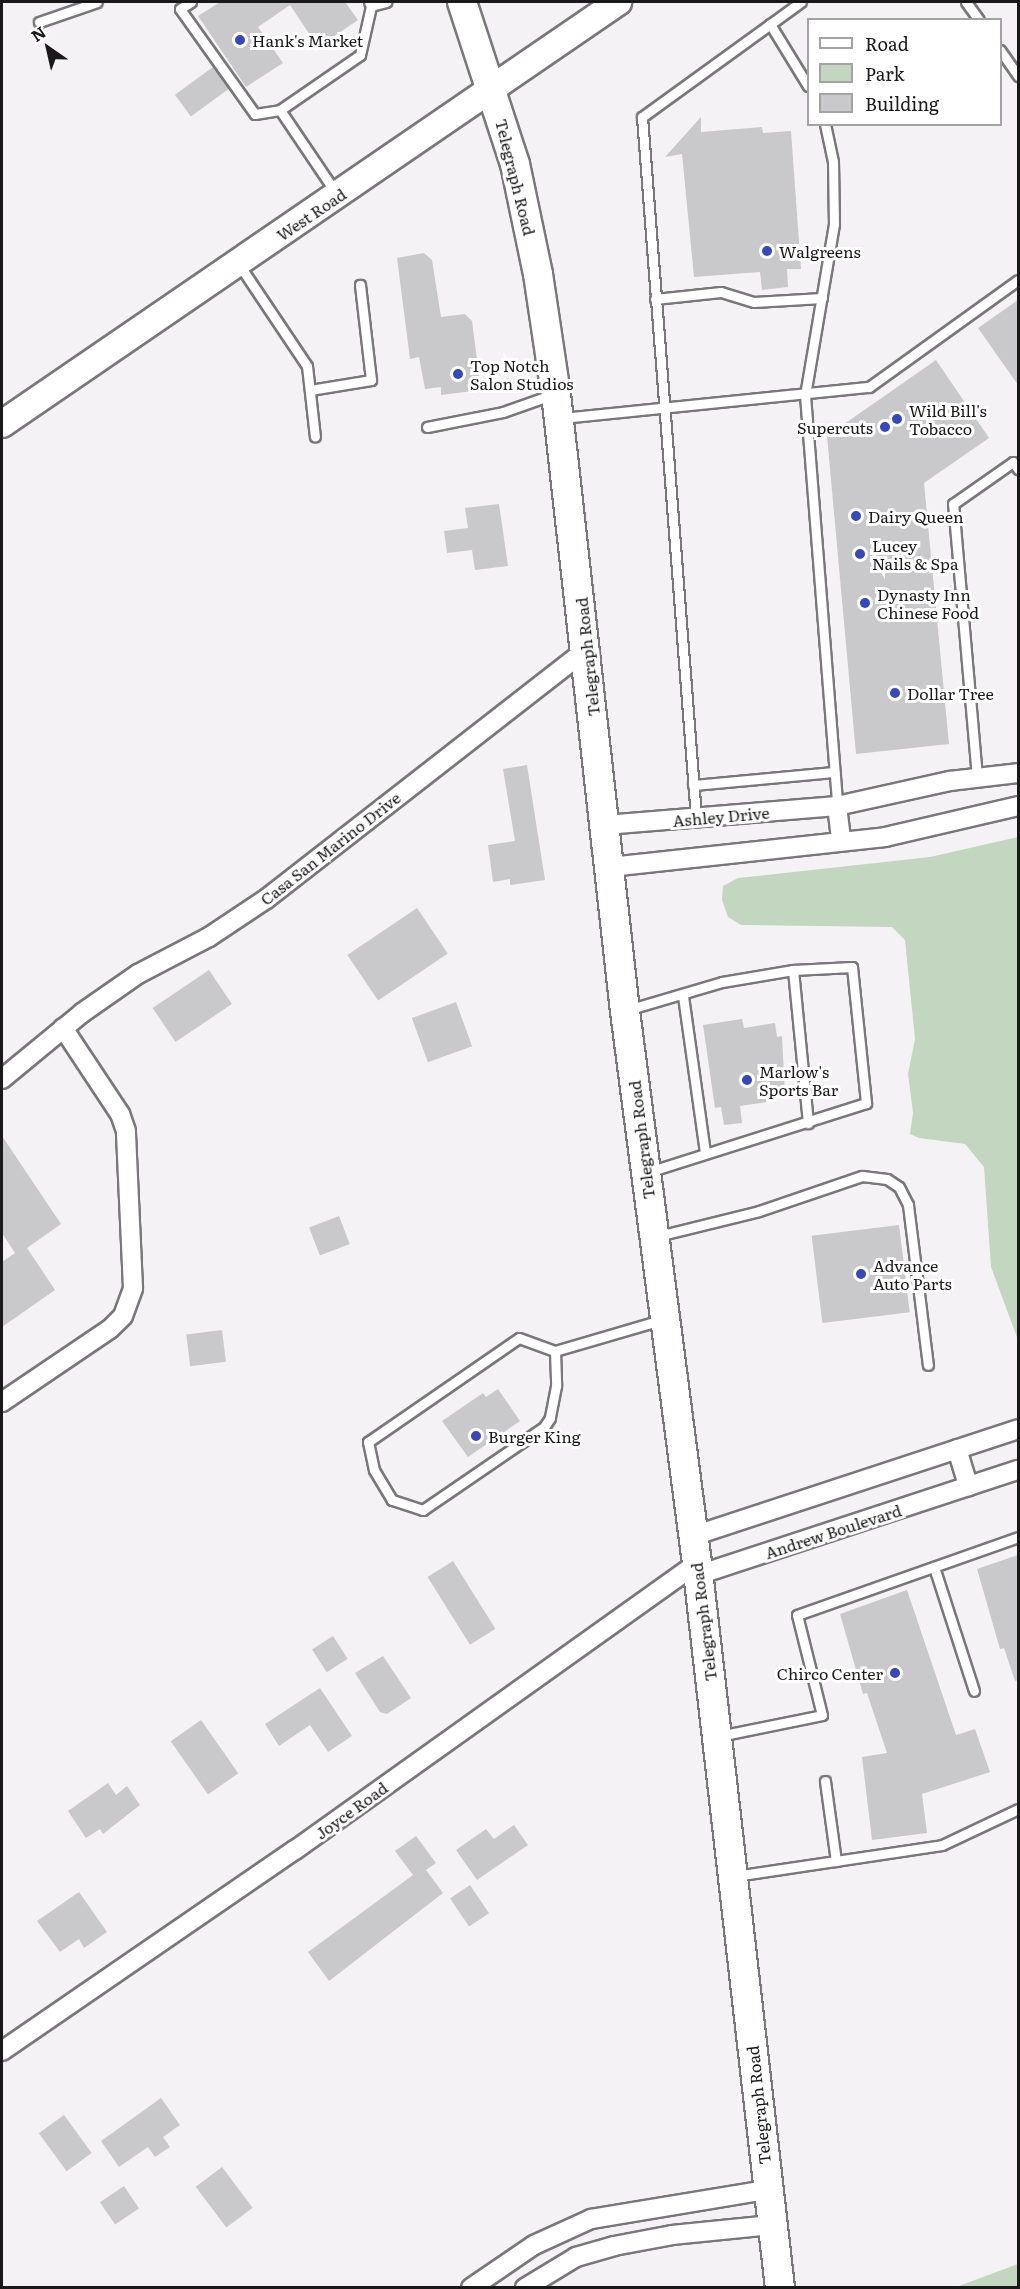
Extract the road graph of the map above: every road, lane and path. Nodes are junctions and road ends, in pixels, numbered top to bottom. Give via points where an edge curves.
1 (96, 2) edge
2 (190, 2) edge
3 (386, 2) edge
4 (462, 2) edge
5 (618, 2) edge
6 (801, 2) edge
7 (966, 2) edge
8 (370, 4) edge
9 (978, 18) edge
10 (39, 22) dead end
11 (770, 24) junction
12 (1002, 53) edge
13 (1018, 76) edge
14 (807, 84) edge
15 (493, 90) junction
16 (280, 110) junction
17 (825, 126) edge
18 (337, 195) junction
19 (238, 263) junction
20 (1018, 280) edge
21 (360, 285) dead end
22 (822, 298) junction
23 (655, 299) junction
24 (310, 390) junction
25 (805, 395) junction
26 (558, 406) junction
27 (662, 408) junction
28 (2, 424) edge
29 (427, 427) dead end
30 (315, 437) dead end
31 (1017, 463) edge
32 (586, 650) junction
33 (834, 772) junction
34 (1018, 773) edge
35 (977, 777) junction
36 (693, 785) junction
37 (837, 806) junction
38 (1018, 806) edge
39 (696, 818) junction
40 (605, 825) junction
41 (841, 841) junction
42 (610, 867) junction
43 (792, 970) junction
44 (683, 996) junction
45 (625, 1011) junction
46 (63, 1028) junction
47 (2, 1079) edge
48 (808, 1123) junction
49 (705, 1153) junction
50 (645, 1174) junction
51 (652, 1237) junction
52 (663, 1320) junction
53 (555, 1351) junction
54 (928, 1365) dead end
55 (2, 1402) edge
56 (1018, 1429) edge
57 (957, 1449) junction
58 (1018, 1470) edge
59 (968, 1486) junction
60 (1018, 1537) edge
61 (696, 1558) junction
62 (934, 1567) junction
63 (974, 1691) dead end
64 (717, 1737) junction
65 (825, 1781) dead end
66 (1018, 1809) edge
67 (836, 1861) junction
68 (733, 1877) junction
69 (2, 2051) edge
70 (767, 2190) junction
71 (606, 2216) junction
72 (772, 2225) junction
73 (614, 2246) junction
74 (471, 2288) edge
75 (525, 2288) edge
76 (780, 2288) edge

1 - 10 lane
2 - 16 lane via 180,9 255,114
3 - 8 lane
4 - 15 main road, Telegraph Road
5 - 15 street, West Road
6 - 11 lane
7 - 9 lane
8 - 16 lane via 360,55
11 - 14 lane
11 - 23 lane via 642,117
12 - 13 lane
15 - 18 street, West Road
15 - 26 main road, Telegraph Road via 528,221
16 - 18 lane
17 - 22 lane via 835,194
18 - 19 street, West Road
19 - 24 lane via 307,366
19 - 28 street, West Road
20 - 25 lane via 868,387
21 - 24 lane via 371,380
22 - 23 lane via 754,302 721,292
22 - 25 lane
23 - 27 lane
24 - 30 lane
25 - 27 lane
25 - 33 lane
26 - 27 lane
26 - 29 lane
26 - 32 main road, Telegraph Road
27 - 36 lane
31 - 35 lane via 953,504
32 - 40 main road, Telegraph Road
32 - 46 street, Casa San Marino Drive via 266,899 209,937 138,974
33 - 36 lane
33 - 37 lane
34 - 35 street, Ashley Drive
35 - 37 street, Ashley Drive
36 - 39 lane
37 - 39 street, Ashley Drive
37 - 41 street
38 - 41 street via 934,828
39 - 40 street, Ashley Drive
40 - 42 main road, Telegraph Road
41 - 42 street
42 - 45 main road, Telegraph Road
43 - 44 lane via 722,982
43 - 48 lane
43 - 48 lane via 852,967 854,978 866,1103
44 - 45 lane
44 - 49 lane
45 - 50 main road, Telegraph Road
46 - 47 street, Casa San Marino Drive
46 - 55 street via 120,1114 126,1131 133,1288 123,1316 110,1329
48 - 49 lane
49 - 50 lane
50 - 51 main road, Telegraph Road
51 - 52 main road, Telegraph Road
51 - 54 lane via 759,1211 862,1176 880,1176 894,1182 904,1195 910,1216
52 - 53 lane
52 - 61 main road, Telegraph Road
53 - 53 lane via 519,1338 368,1442 374,1470 392,1500 423,1510 544,1427 550,1418 556,1386
56 - 57 street
57 - 59 street
57 - 61 street
58 - 59 street, Andrew Boulevard
59 - 61 street, Andrew Boulevard
60 - 62 lane
61 - 64 main road, Telegraph Road
61 - 69 street, Joyce Road via 295,1850
62 - 63 lane
62 - 64 lane via 797,1615 822,1715
64 - 68 main road, Telegraph Road
65 - 67 lane
66 - 67 lane via 942,1845
67 - 68 lane
68 - 70 main road, Telegraph Road
70 - 71 street
70 - 72 main road, Telegraph Road
71 - 73 street
71 - 74 street via 543,2240
72 - 73 street via 672,2235
72 - 76 main road, Telegraph Road
73 - 75 street via 576,2257

